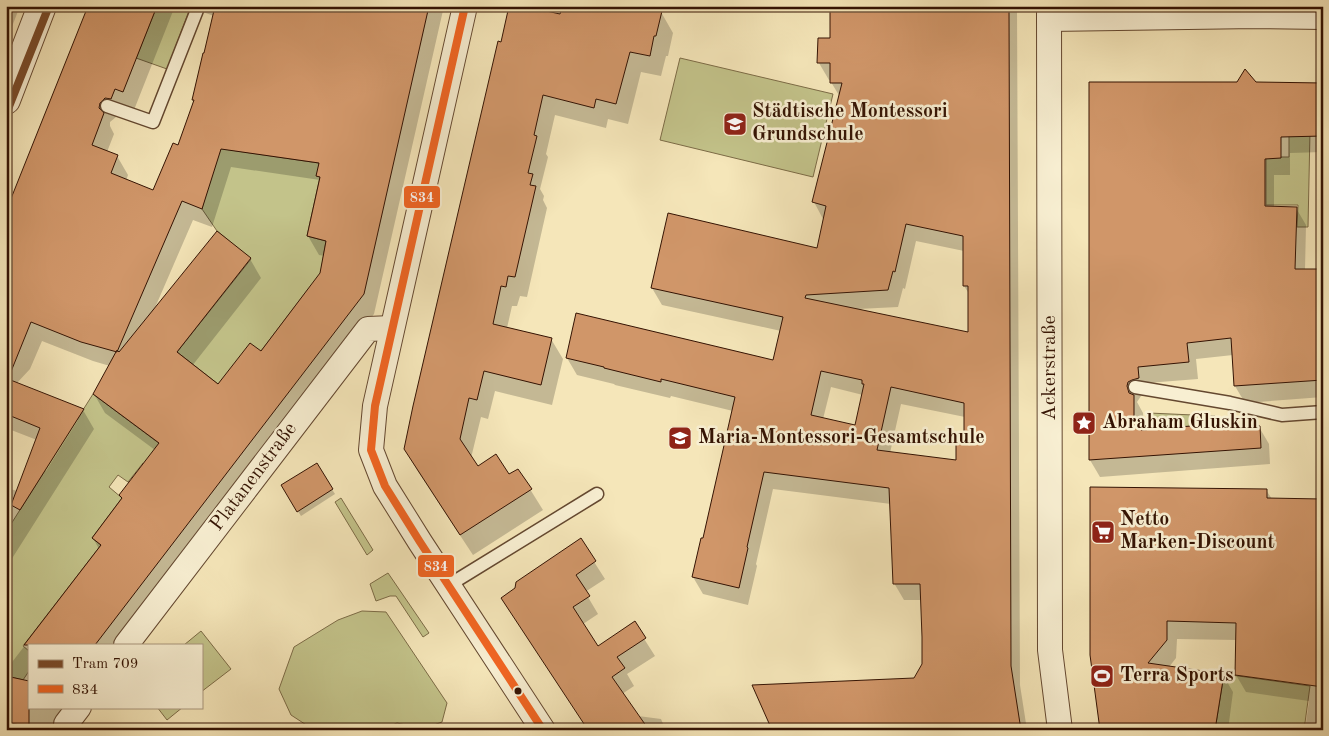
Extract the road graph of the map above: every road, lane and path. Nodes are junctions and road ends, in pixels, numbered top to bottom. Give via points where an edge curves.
1 (42, 6) edge
2 (465, 6) edge
3 (197, 10) dead end
4 (1049, 13) edge
5 (1323, 17) edge
6 (6, 100) edge
7 (107, 106) dead end
8 (392, 328) junction
9 (1135, 387) dead end
10 (1323, 412) edge
11 (597, 494) dead end
12 (449, 585) junction
13 (127, 644) edge
14 (78, 708) edge
15 (66, 730) edge
16 (543, 730) edge
17 (1060, 730) edge

1 - 6 street
2 - 8 street
3 - 7 lane via 153,122
4 - 5 street
4 - 17 street, Ackerstraße via 1050,650
8 - 12 street via 375,406 371,450 385,486
8 - 13 street, Platanenstraße via 368,329
9 - 10 lane via 1282,415
11 - 12 lane
12 - 16 street
14 - 15 street via 66,724

